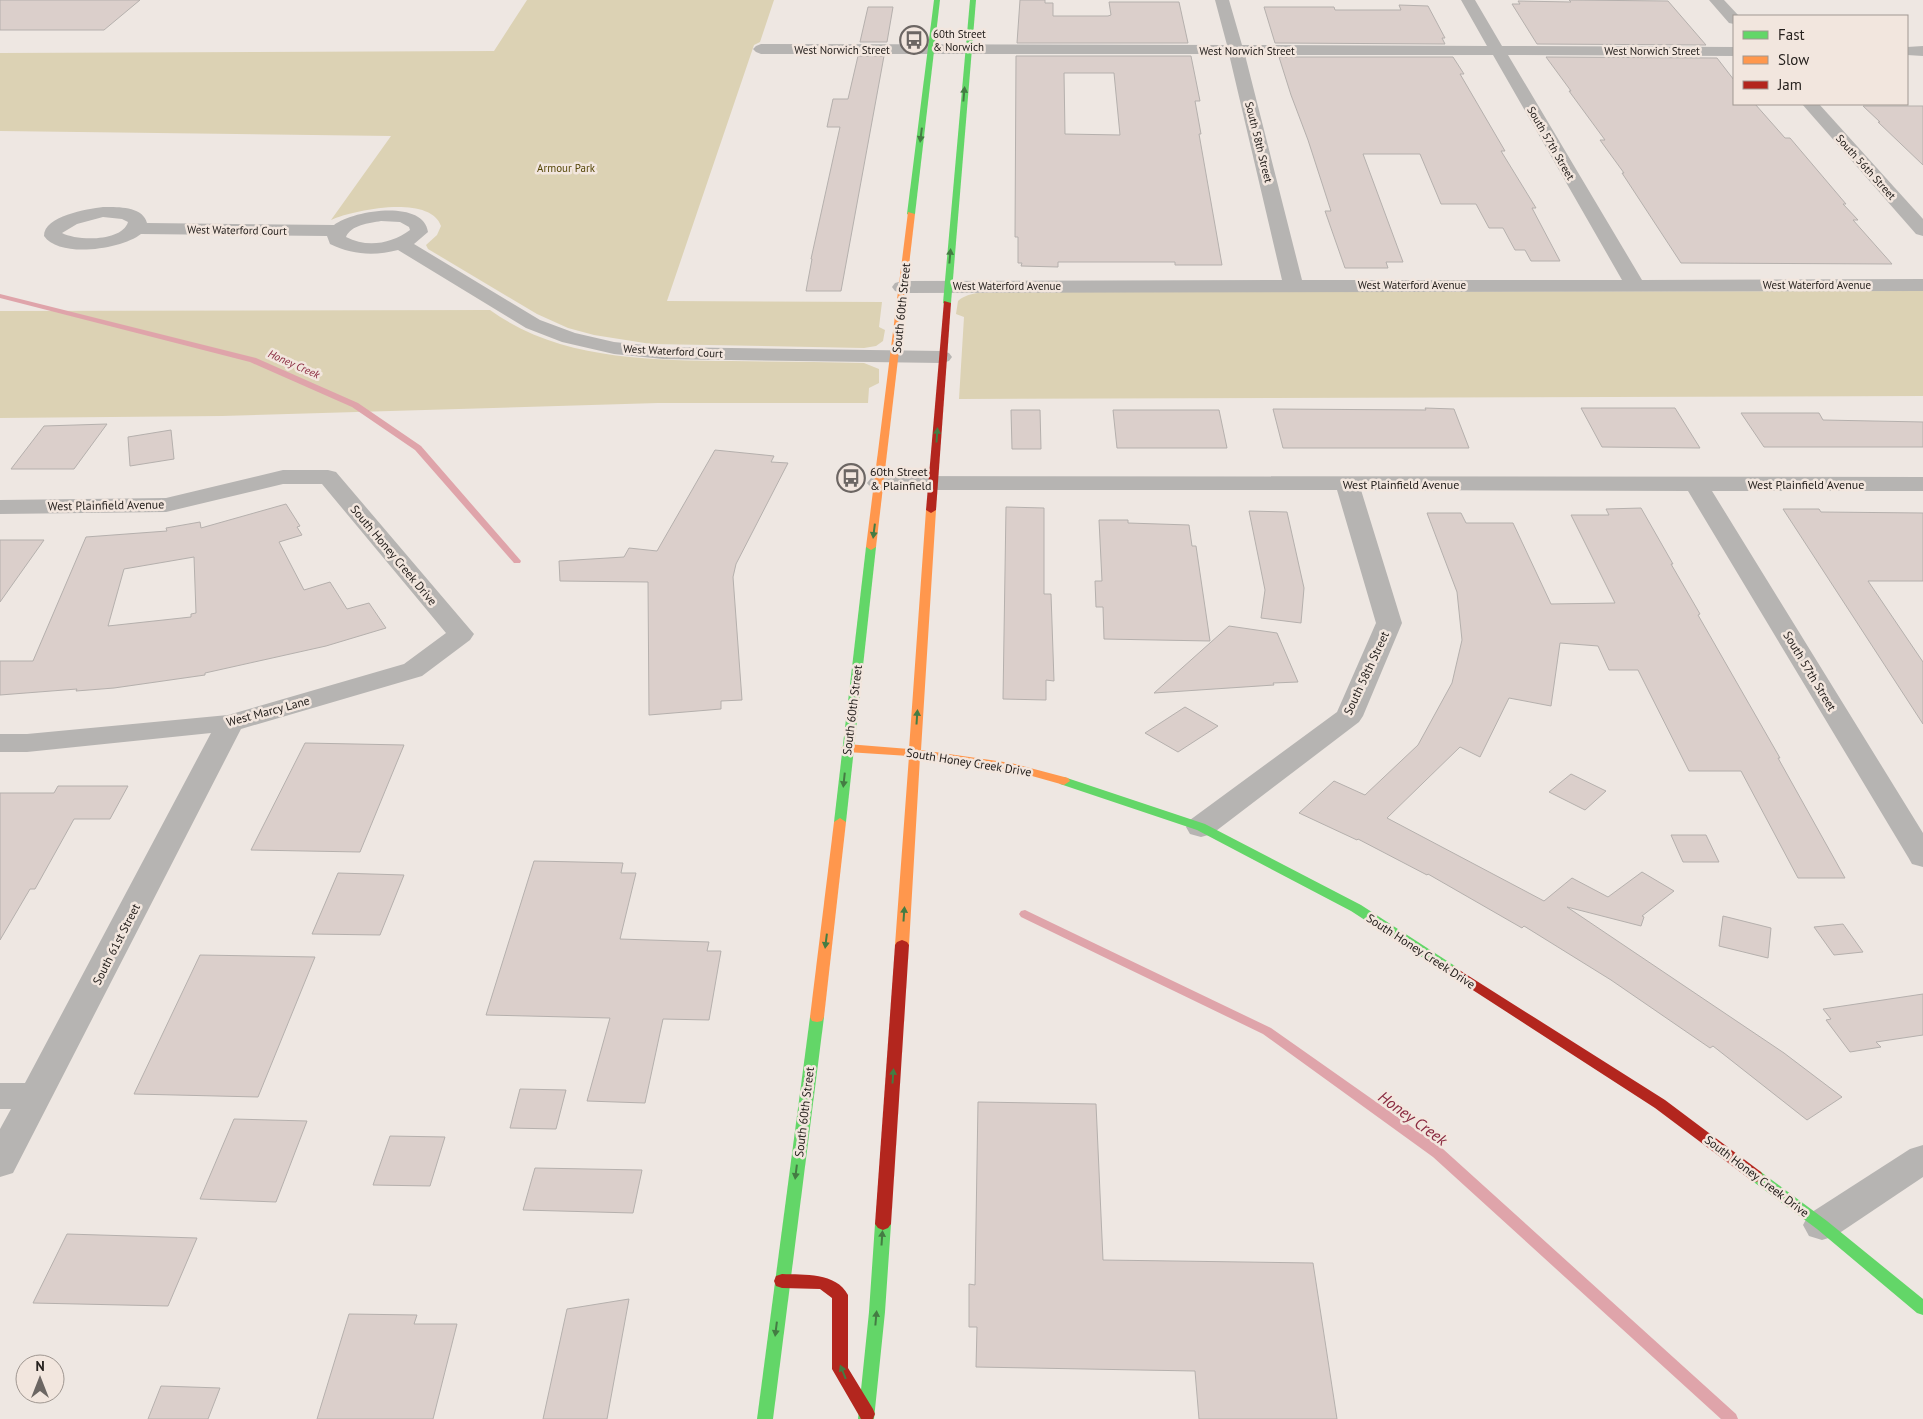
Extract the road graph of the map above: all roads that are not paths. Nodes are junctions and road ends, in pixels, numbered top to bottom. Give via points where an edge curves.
1 (937, 0) edge
2 (973, 0) edge
3 (1222, 0) edge
4 (1468, 0) edge
5 (1716, 0) edge
6 (1733, 19) edge
7 (761, 49) dead end
8 (932, 50) junction
9 (968, 50) junction
10 (1237, 51) junction
11 (1498, 51) junction
12 (1733, 51) edge
13 (1908, 51) edge
14 (1923, 51) edge
15 (1811, 105) edge
16 (136, 228) dead end
17 (1923, 230) edge
18 (338, 231) junction
19 (400, 244) junction
20 (1293, 285) junction
21 (1635, 285) junction
22 (1923, 285) edge
23 (948, 286) junction
24 (902, 287) junction
25 (896, 357) junction
26 (942, 357) junction
27 (328, 476) joint
28 (880, 483) junction
29 (933, 484) junction
30 (1347, 484) junction
31 (1696, 484) junction
32 (1923, 484) edge
33 (0, 507) edge
34 (460, 634) joint
35 (230, 723) junction
36 (0, 743) edge
37 (847, 748) junction
38 (915, 752) junction
39 (1201, 827) junction
40 (1923, 857) edge
41 (0, 1096) edge
42 (36, 1096) junction
43 (1923, 1160) edge
44 (0, 1163) edge
45 (1822, 1225) junction
46 (782, 1281) junction
47 (1923, 1308) edge
48 (866, 1417) edge
49 (765, 1419) edge

1 - 8 main road, South 60th Street
2 - 9 main road
3 - 10 street, South 58th Street
4 - 11 street, South 57th Street
5 - 6 street
7 - 8 street, West Norwich Street
8 - 9 street, West Norwich Street
8 -> 24 main road, South 60th Street
9 - 10 street, West Norwich Street
23 -> 9 main road
10 - 11 street, West Norwich Street
10 - 20 street, South 58th Street
11 - 12 street, West Norwich Street
11 - 21 street, South 57th Street
13 - 14 street
15 - 17 street, South 56th Street
16 - 18 street, West Waterford Court
18 - 19 street, West Waterford Court via 337,240 356,248
18 - 19 street, West Waterford Court via 349,223 381,216 415,221 419,232
19 - 25 street, West Waterford Court via 533,324 569,338 614,348 663,353
20 - 21 street, West Waterford Avenue
20 - 23 street, West Waterford Avenue
21 - 22 street, West Waterford Avenue
23 - 24 street, West Waterford Avenue
23 - 26 main road
24 - 25 main road, South 60th Street
25 - 26 street, West Waterford Court
25 - 28 main road, South 60th Street
29 -> 26 main road
27 - 33 street, West Plainfield Avenue via 283,477 166,505
27 - 34 street, South Honey Creek Drive
28 - 29 street, West Plainfield Avenue
28 -> 37 main road, South 60th Street
29 - 30 street, West Plainfield Avenue
38 -> 29 main road
30 - 31 street, West Plainfield Avenue
30 - 39 street, South 58th Street via 1389,623 1349,716
31 - 32 street, West Plainfield Avenue
31 - 40 street, South 57th Street
34 - 35 street, West Marcy Lane via 413,670
35 - 36 street, West Marcy Lane
35 - 42 street, South 61st Street
37 - 38 main road, South Honey Creek Drive
37 -> 46 main road, South 60th Street via 832,899
38 - 39 main road, South Honey Creek Drive via 1031,770
48 -> 38 main road via 877,1304
39 - 45 main road, South Honey Creek Drive via 1356,908 1660,1104
41 - 42 street
42 - 44 street, South 61st Street
43 - 45 street
45 - 47 main road, South Honey Creek Drive
48 -> 46 main road via 840,1369 840,1295 823,1283
46 -> 49 main road, South 60th Street

